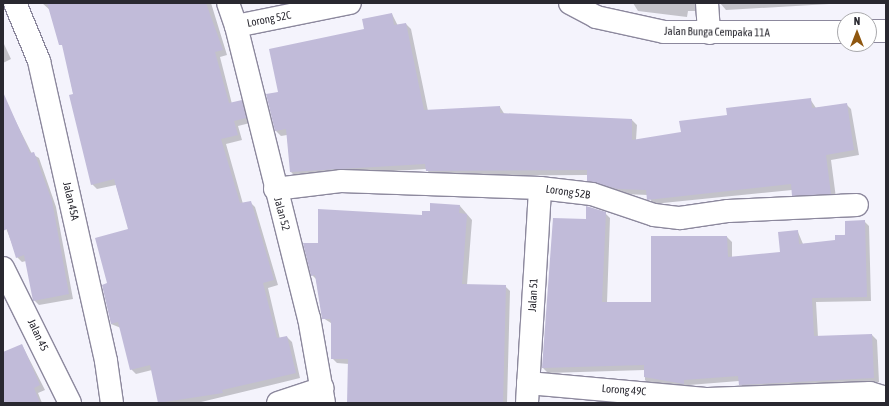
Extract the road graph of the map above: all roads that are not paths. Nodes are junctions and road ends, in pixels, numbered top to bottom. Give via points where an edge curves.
1 (15, 3) edge
2 (228, 3) edge
3 (350, 3) edge
4 (570, 3) edge
5 (707, 3) edge
6 (236, 26) junction
7 (837, 32) edge
8 (709, 33) junction
9 (540, 188) junction
10 (275, 189) junction
11 (857, 205) dead end
12 (3, 268) edge
13 (528, 393) edge
14 (323, 395) edge
15 (886, 398) edge
16 (69, 403) edge
17 (112, 403) edge
18 (278, 403) edge

1 - 17 street, Jalan 45A via 39,61 105,353
2 - 6 street, Jalan 52
3 - 6 street, Lorong 52C
4 - 8 street, Jalan Bunga Cempaka 11A via 596,17 630,26
5 - 8 street
6 - 10 street, Jalan 52
7 - 8 street, Jalan Bunga Cempaka 11A
9 - 10 street, Lorong 52B via 341,181
9 - 11 street, Lorong 52B via 592,194 654,215 680,218 728,210
9 - 13 street, Jalan 51
10 - 14 street, Jalan 52 via 310,318
12 - 16 street, Jalan 45
13 - 15 street, Lorong 49C via 708,399 870,393
14 - 18 street

